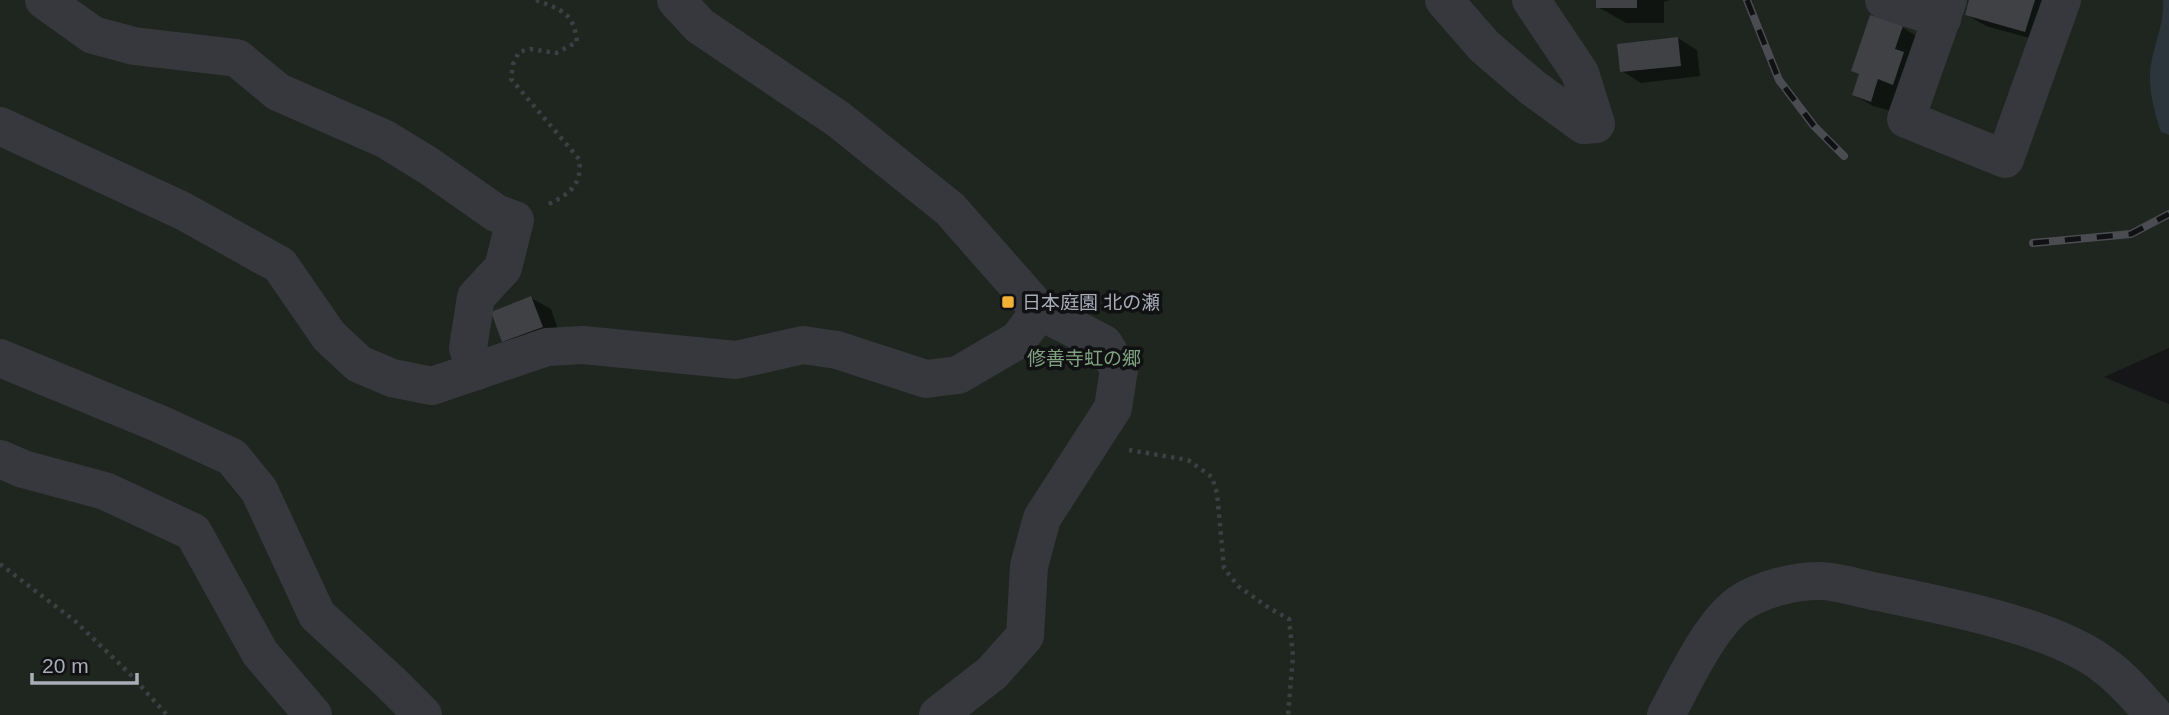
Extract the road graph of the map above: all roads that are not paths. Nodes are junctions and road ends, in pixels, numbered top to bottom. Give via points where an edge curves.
1 (44, 0) edge
2 (676, 0) edge
3 (1444, 0) edge
4 (1531, 0) edge
5 (1884, 0) edge
6 (2062, 0) edge
7 (1945, 10) edge
8 (0, 126) edge
9 (1040, 311) junction
10 (0, 358) edge
11 (477, 371) junction
12 (0, 459) edge
13 (313, 715) edge
14 (423, 715) edge
15 (938, 715) edge
16 (1666, 715) edge
17 (2154, 715) edge

1 - 11 street via 93,35 134,46 237,58 278,92 385,139 496,213 515,220 503,268 476,297 468,348
2 - 9 street via 701,26 838,119 950,209
3 - 4 street via 1483,46 1533,88 1584,125 1596,124 1580,73
5 - 7 street
6 - 7 street via 2005,159 1906,119
8 - 11 street via 183,211 280,265 329,336 359,364 392,378 432,386
9 - 11 street via 1018,340 958,375 926,379 837,349 803,345 736,360 583,345 547,346
9 - 15 street via 1104,344 1119,369 1113,408 1042,518 1029,566 1025,636 992,673
10 - 14 street via 232,457 259,490 317,615
12 - 13 street via 105,491 193,532 260,653
16 - 17 street via 1721,621 1740,604 1770,588 1821,581 1939,605 2068,645 2104,665

